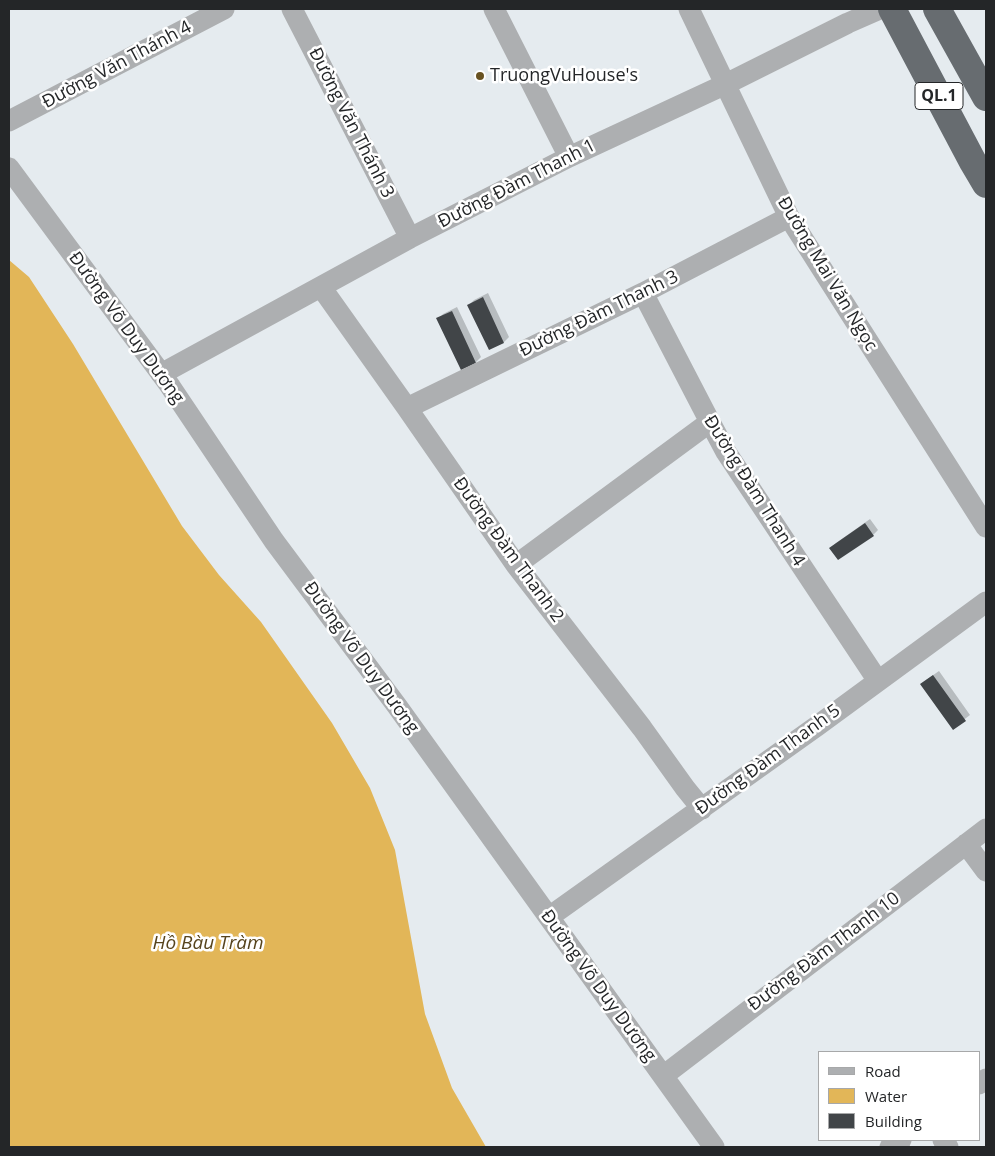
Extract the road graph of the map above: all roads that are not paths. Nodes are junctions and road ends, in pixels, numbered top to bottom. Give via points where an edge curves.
1 (224, 9) edge
2 (292, 9) edge
3 (494, 9) edge
4 (689, 9) edge
5 (880, 9) edge
6 (892, 9) edge
7 (937, 9) edge
8 (726, 84) junction
9 (986, 98) edge
10 (9, 121) edge
11 (569, 157) junction
12 (9, 168) edge
13 (986, 184) edge
14 (789, 217) junction
15 (410, 238) junction
16 (321, 287) junction
17 (643, 293) junction
18 (161, 374) junction
19 (407, 408) junction
20 (710, 422) junction
21 (986, 527) edge
22 (516, 566) junction
23 (986, 602) edge
24 (878, 681) junction
25 (702, 808) junction
26 (986, 829) edge
27 (966, 844) junction
28 (986, 871) edge
29 (549, 917) junction
30 (663, 1076) junction
31 (714, 1147) edge

1 - 10 street, Đường Văn Thánh 4
2 - 15 street, Đường Văn Thánh 3
3 - 11 street
4 - 8 street, Đường Mai Văn Ngọc
5 - 8 street, Đường Đàm Thanh 1
6 - 13 highway, QL.1
7 - 9 highway, QL.1
8 - 11 street, Đường Đàm Thanh 1
8 - 14 street, Đường Mai Văn Ngọc
11 - 15 street, Đường Đàm Thanh 1
12 - 18 street, Đường Võ Duy Dương
14 - 17 street, Đường Đàm Thanh 3
14 - 21 street, Đường Mai Văn Ngọc
15 - 16 street, Đường Đàm Thanh 1
16 - 18 street, Đường Đàm Thanh 1
16 - 19 street, Đường Đàm Thanh 2
17 - 19 street, Đường Đàm Thanh 3
17 - 20 street, Đường Đàm Thanh 4
18 - 29 street, Đường Võ Duy Dương via 274,541
19 - 22 street, Đường Đàm Thanh 2
20 - 22 street
20 - 24 street, Đường Đàm Thanh 4 via 726,452
22 - 25 street, Đường Đàm Thanh 2
23 - 24 street, Đường Đàm Thanh 5
24 - 25 street, Đường Đàm Thanh 5
25 - 29 street, Đường Đàm Thanh 5
26 - 27 street, Đường Đàm Thanh 10
27 - 28 street
27 - 30 street, Đường Đàm Thanh 10
29 - 30 street, Đường Võ Duy Dương
30 - 31 street, Đường Võ Duy Dương

